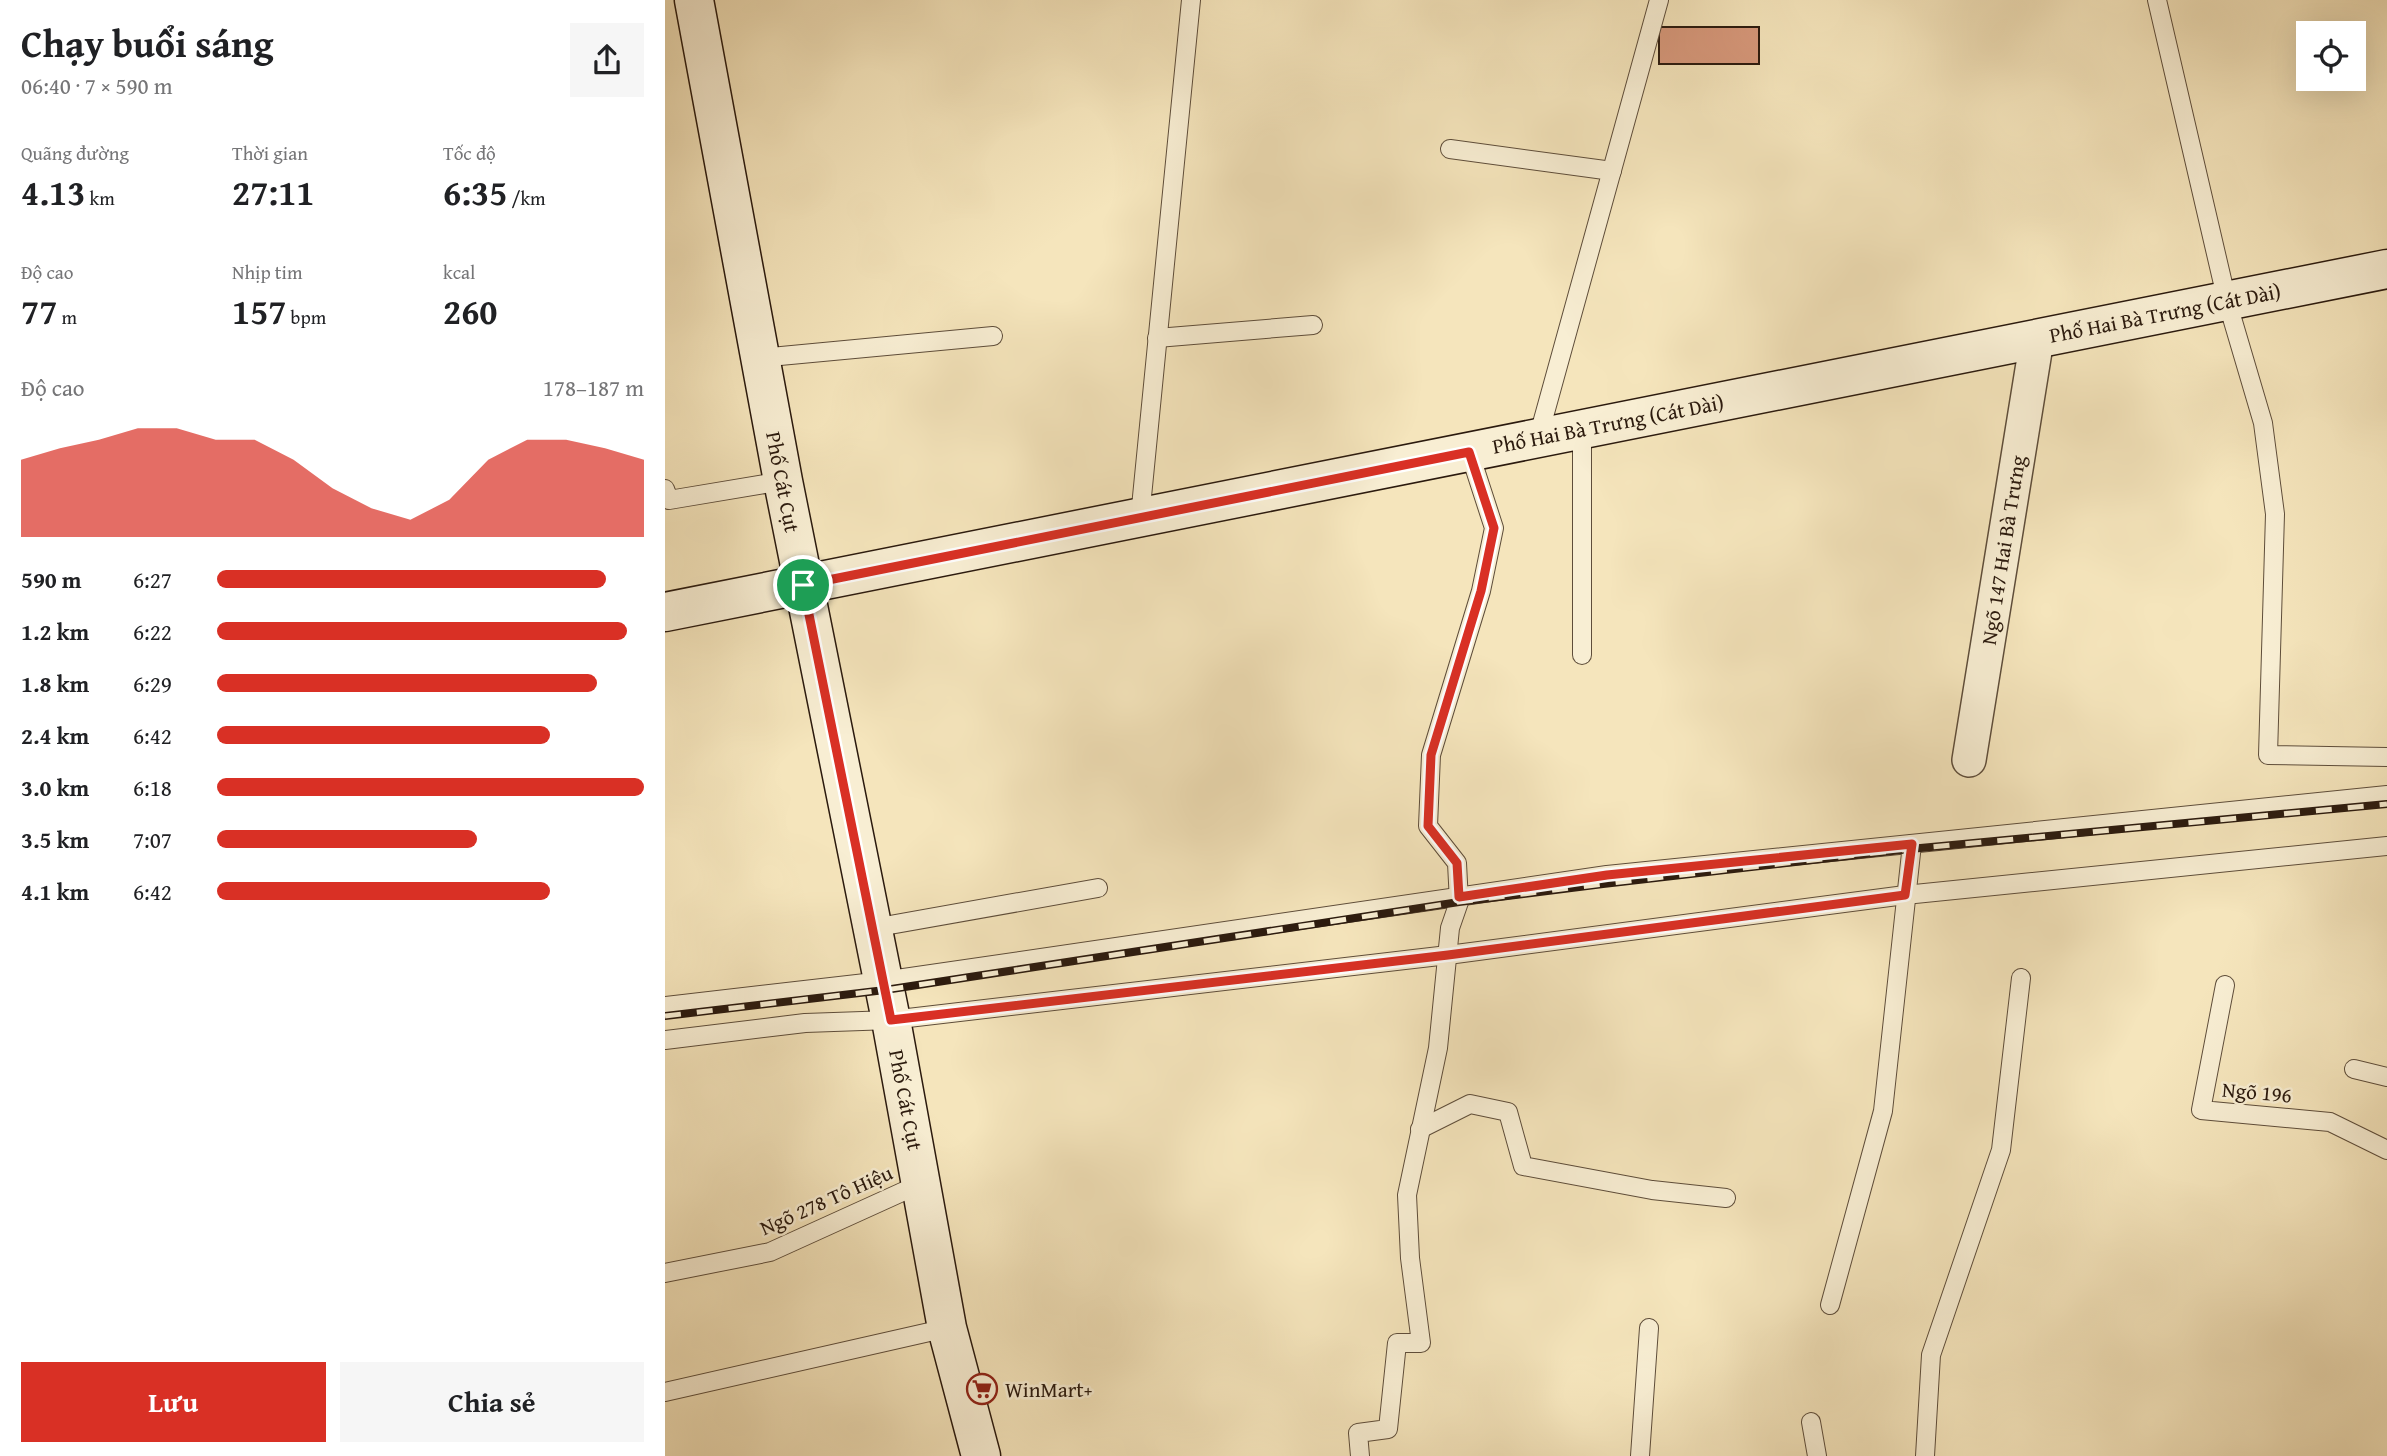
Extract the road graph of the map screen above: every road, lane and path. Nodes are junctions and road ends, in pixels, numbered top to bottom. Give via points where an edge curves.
1 (694, 0) edge
2 (1191, 0) edge
3 (1659, 0) edge
4 (2157, 0) edge
5 (1450, 149) dead end
6 (1612, 171) junction
7 (2387, 269) edge
8 (2227, 300) junction
9 (1313, 325) dead end
10 (993, 336) dead end
11 (1157, 338) junction
12 (2037, 339) junction
13 (760, 358) junction
14 (1582, 429) junction
15 (1538, 438) junction
16 (1469, 452) junction
17 (783, 481) junction
18 (665, 489) edge
19 (1140, 517) junction
20 (803, 585) junction
21 (665, 612) edge
22 (1582, 655) dead end
23 (2387, 757) edge
24 (1969, 760) dead end
25 (2387, 796) edge
26 (1912, 844) junction
27 (2387, 846) edge
28 (1098, 888) dead end
29 (1905, 895) junction
30 (1459, 897) junction
31 (873, 928) junction
32 (1448, 955) junction
33 (2021, 978) dead end
34 (883, 981) junction
35 (2225, 985) dead end
36 (665, 1006) edge
37 (891, 1020) junction
38 (665, 1040) edge
39 (2354, 1069) dead end
40 (2387, 1077) edge
41 (1420, 1129) junction
42 (2387, 1150) edge
43 (922, 1183) junction
44 (1727, 1198) dead end
45 (665, 1273) edge
46 (1830, 1305) dead end
47 (947, 1328) junction
48 (1649, 1328) dead end
49 (665, 1392) edge
50 (1811, 1422) dead end
51 (981, 1456) edge
52 (1360, 1456) edge
53 (1640, 1456) edge
54 (1817, 1456) edge
55 (1925, 1456) edge

1 - 13 main road, Phố Cát Cụt
2 - 11 lane
3 - 6 lane
4 - 8 lane
5 - 6 lane
6 - 15 lane
7 - 8 main road, Phố Hai Bà Trưng (Cát Dài)
8 - 12 main road, Phố Hai Bà Trưng (Cát Dài)
8 - 23 lane via 2263,423 2275,514 2268,755
9 - 11 lane
10 - 13 lane
11 - 19 lane
12 - 14 main road, Phố Hai Bà Trưng (Cát Dài)
12 - 24 street, Ngõ 147 Hai Bà Trưng
13 - 17 main road, Phố Cát Cụt
14 - 15 main road, Phố Hai Bà Trưng (Cát Dài)
14 - 22 lane
15 - 16 main road, Phố Hai Bà Trưng (Cát Dài)
16 - 19 main road, Phố Hai Bà Trưng (Cát Dài)
16 - 30 lane via 1494,528 1481,591 1431,755 1428,826 1457,863
17 - 18 lane via 669,500
17 - 20 main road, Phố Cát Cụt
19 - 20 main road, Phố Hai Bà Trưng (Cát Dài)
20 - 21 main road, Phố Hai Bà Trưng (Cát Dài)
20 - 31 main road, Phố Cát Cụt
25 - 26 lane
26 - 29 lane
26 - 30 lane via 1607,875
27 - 29 lane
28 - 31 lane
29 - 32 lane
29 - 46 lane via 1883,1111
30 - 32 lane
30 - 34 lane
31 - 34 main road, Phố Cát Cụt
32 - 37 lane
32 - 41 lane via 1438,1048
33 - 55 lane via 2001,1150 1931,1355
34 - 36 lane
34 - 37 main road, Phố Cát Cụt
35 - 42 lane, Ngõ 196 via 2201,1110 2330,1122
37 - 38 lane via 805,1023
37 - 43 main road, Phố Cát Cụt
39 - 40 lane
41 - 44 lane via 1470,1104 1509,1112 1523,1166 1652,1190
41 - 52 lane via 1407,1195 1421,1343 1398,1343 1388,1429 1358,1433
43 - 45 lane, Ngõ 278 Tô Hiệu via 770,1252
43 - 47 main road, Phố Cát Cụt
47 - 49 lane
47 - 51 main road, Phố Cát Cụt
48 - 53 lane
50 - 54 lane

